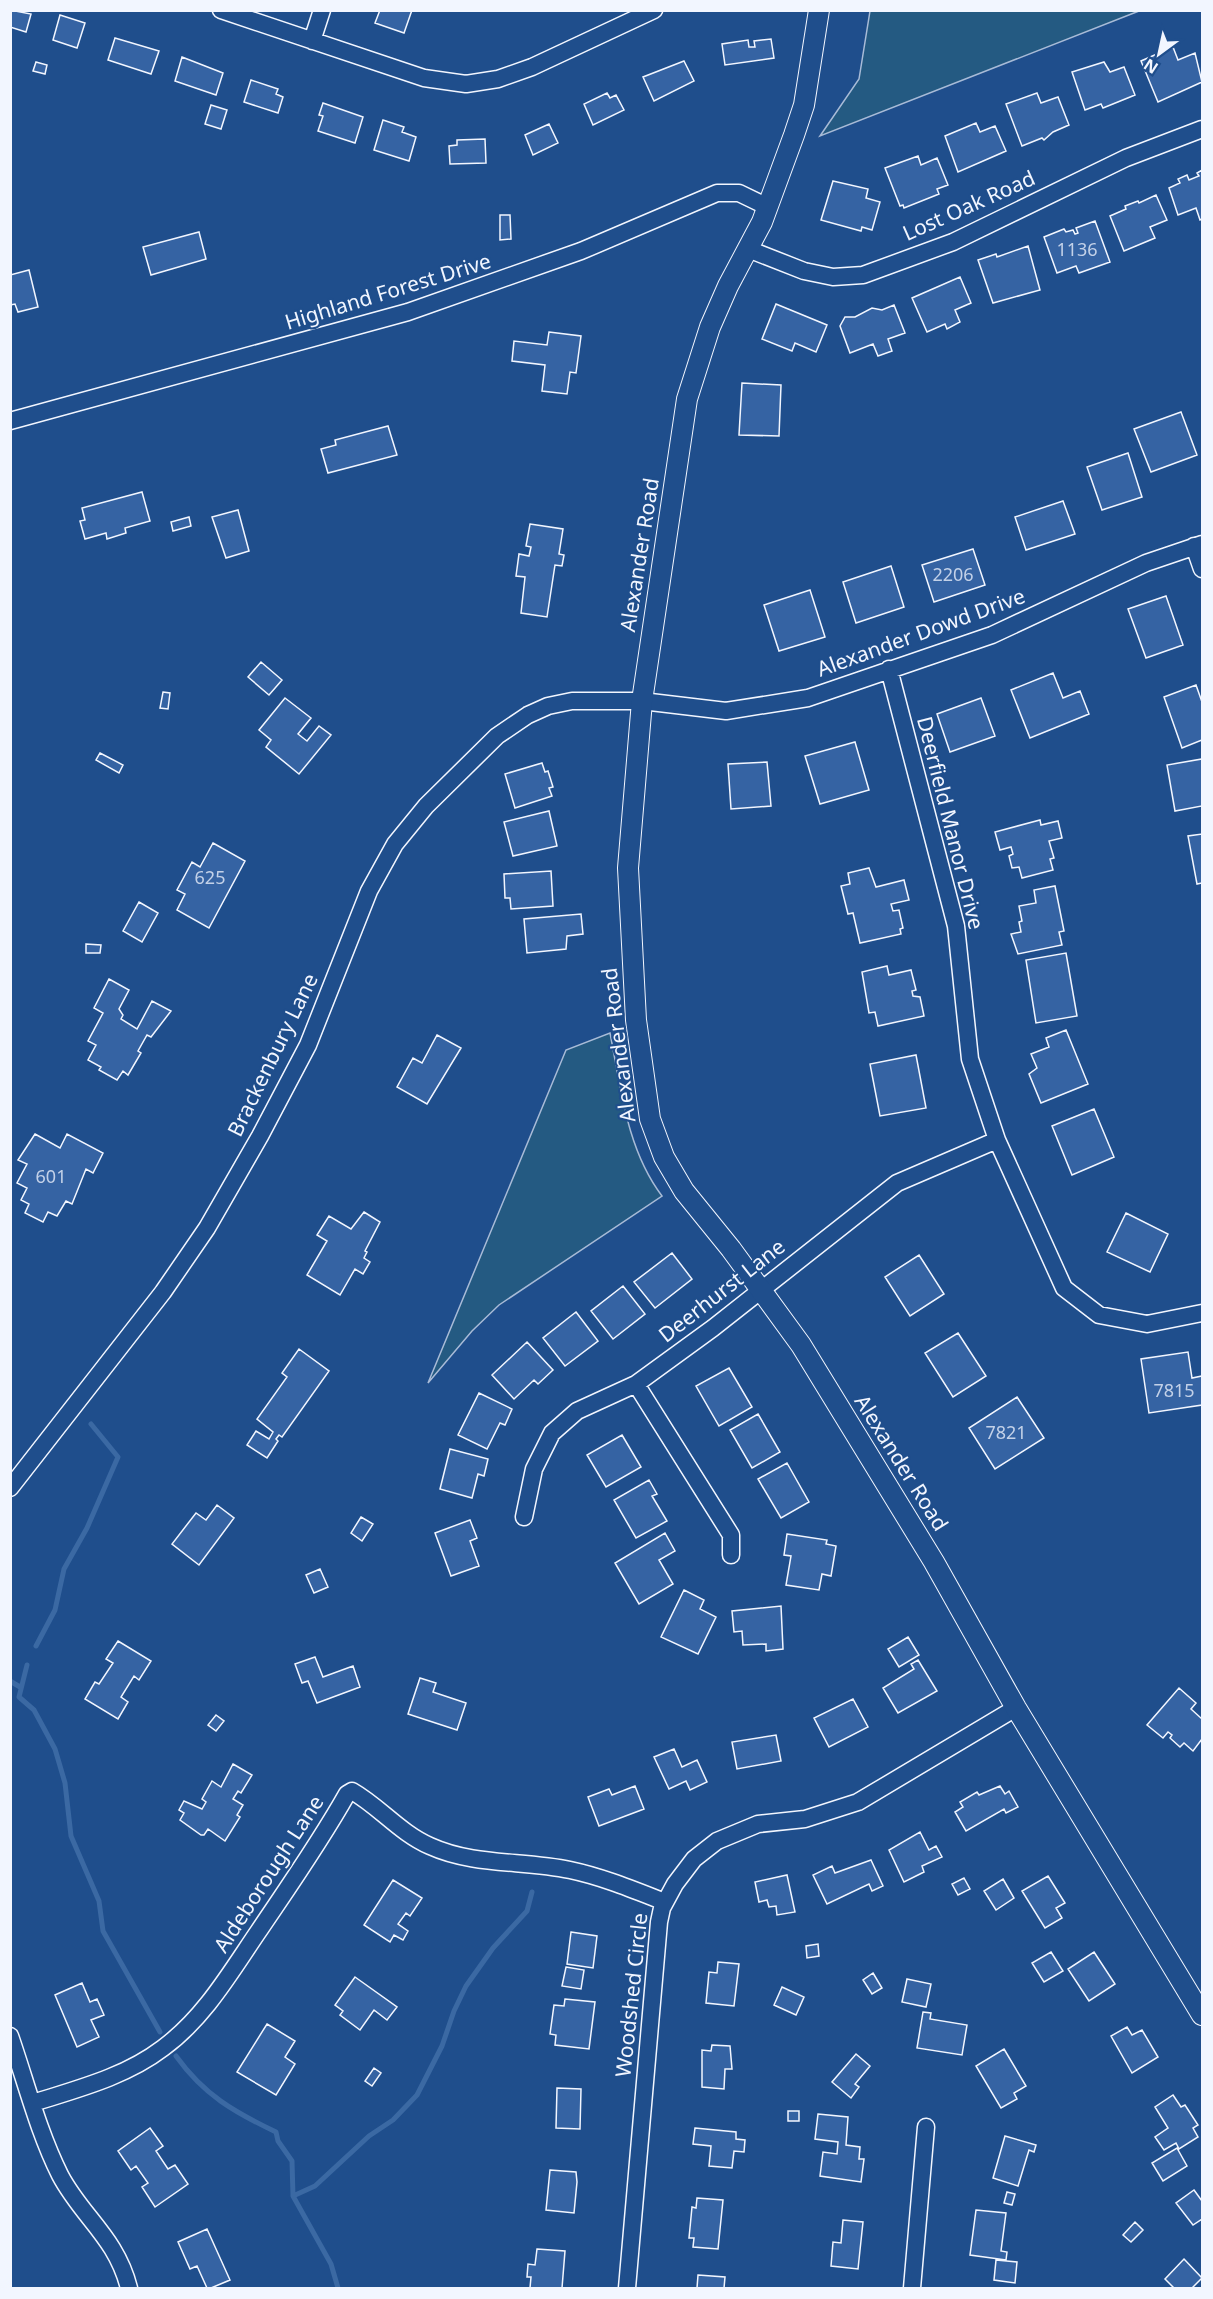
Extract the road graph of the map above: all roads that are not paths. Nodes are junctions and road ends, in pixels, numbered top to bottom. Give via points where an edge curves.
1 (221, 10) edge
2 (322, 10) edge
3 (654, 10) edge
4 (819, 10) edge
5 (312, 41) junction
6 (1203, 129) edge
7 (768, 207) junction
8 (748, 249) junction
9 (10, 421) edge
10 (1198, 545) edge
11 (1203, 569) edge
12 (889, 669) junction
13 (642, 700) junction
14 (997, 1140) junction
15 (761, 1289) junction
16 (1203, 1313) edge
17 (636, 1384) junction
18 (10, 1488) edge
19 (524, 1517) dead end
20 (731, 1555) dead end
21 (1016, 1708) junction
22 (665, 1902) junction
23 (1203, 2015) edge
24 (10, 2036) edge
25 (33, 2103) junction
26 (926, 2127) dead end
27 (129, 2289) edge
28 (627, 2289) edge
29 (912, 2289) edge

1 - 5 street
2 - 5 street
3 - 5 street via 532,67 498,79 466,84 424,78
4 - 7 street, Alexander Road via 804,105
6 - 8 street, Lost Oak Road via 1126,158 953,242 863,275 833,277 804,271
7 - 8 street, Alexander Road
7 - 9 street, Highland Forest Drive via 739,193 717,193 581,251 408,312
8 - 13 street, Alexander Road via 710,327 687,399
10 - 11 street
10 - 12 street, Alexander Dowd Drive via 1146,563 992,635
12 - 13 street, Alexander Dowd Drive via 808,698 726,711
12 - 14 street, Deerfield Manor Drive via 956,926 970,1059
13 - 15 street, Alexander Road via 628,868 636,1020 650,1119 664,1157 684,1191
13 - 18 street, Brackenbury Lane via 572,701 528,715 472,759 408,828 369,891 308,1045 207,1228 163,1292
14 - 15 street, Deerhurst Lane via 897,1183
14 - 16 street, Deerfield Manor Drive via 1064,1288 1099,1315 1108,1317 1147,1324
15 - 17 street, Deerhurst Lane
15 - 21 street, Alexander Road via 801,1345 934,1562
17 - 19 street, Deerhurst Lane via 577,1411 552,1432 534,1468
17 - 20 street via 731,1535
21 - 22 street, Woodshed Circle via 858,1802 805,1819 758,1824 717,1841 694,1859
21 - 23 street, Alexander Road
22 - 25 street, Aldeborough Lane via 569,1870 447,1853 409,1835 352,1791 215,1996 188,2027 138,2064
22 - 28 street, Woodshed Circle via 659,1922 649,2018
24 - 25 street
25 - 27 street via 60,2174 111,2245
26 - 29 street

